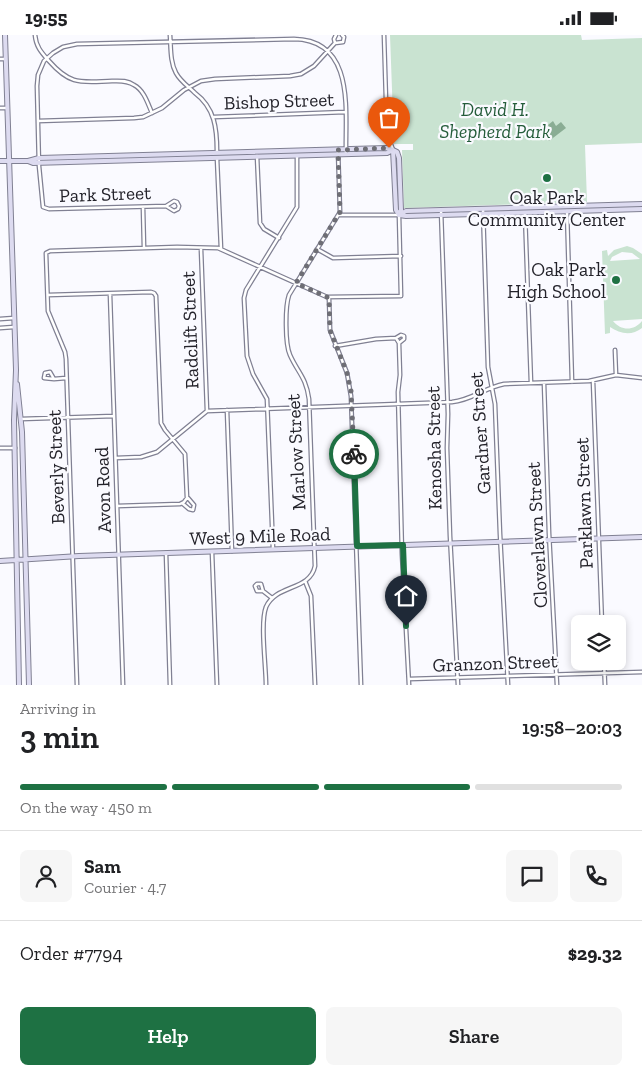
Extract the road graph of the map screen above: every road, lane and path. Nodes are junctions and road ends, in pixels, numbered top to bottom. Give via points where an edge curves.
1 (5, 35) edge
2 (35, 35) edge
3 (170, 35) edge
4 (336, 35) edge
5 (342, 35) edge
6 (384, 35) edge
7 (285, 37) edge
8 (245, 38) edge
9 (170, 42) junction
10 (335, 43) junction
11 (328, 51) junction
12 (47, 58) junction
13 (0, 59) edge
14 (5, 59) junction
15 (188, 87) junction
16 (7, 108) junction
17 (0, 109) edge
18 (345, 112) junction
19 (152, 113) junction
20 (213, 117) junction
21 (38, 121) junction
22 (393, 150) junction
23 (338, 152) junction
24 (346, 152) junction
25 (297, 153) junction
26 (257, 154) junction
27 (217, 155) junction
28 (39, 160) junction
29 (0, 161) edge
30 (9, 161) junction
31 (642, 204) edge
32 (166, 206) junction
33 (549, 206) junction
34 (143, 207) junction
35 (566, 209) junction
36 (642, 209) edge
37 (525, 210) junction
38 (483, 211) junction
39 (550, 212) junction
40 (441, 213) junction
41 (339, 215) junction
42 (400, 215) junction
43 (279, 238) junction
44 (144, 248) junction
45 (201, 249) junction
46 (221, 249) junction
47 (317, 249) junction
48 (401, 256) junction
49 (261, 267) junction
50 (296, 283) junction
51 (110, 294) junction
52 (48, 295) junction
53 (329, 298) junction
54 (0, 319) edge
55 (14, 319) junction
56 (14, 327) junction
57 (0, 328) edge
58 (396, 339) junction
59 (400, 343) junction
60 (335, 346) junction
61 (615, 350) dead end
62 (16, 369) junction
63 (616, 375) junction
64 (642, 377) edge
65 (54, 379) dead end
66 (66, 379) junction
67 (593, 381) junction
68 (572, 382) junction
69 (531, 383) junction
70 (544, 383) junction
71 (492, 387) junction
72 (448, 402) junction
73 (398, 405) junction
74 (352, 406) junction
75 (310, 408) junction
76 (268, 409) junction
77 (207, 411) junction
78 (227, 411) junction
79 (114, 416) junction
80 (68, 417) junction
81 (21, 419) junction
82 (173, 440) junction
83 (0, 448) edge
84 (15, 448) junction
85 (116, 458) junction
86 (15, 476) junction
87 (23, 477) junction
88 (187, 498) junction
89 (15, 500) junction
90 (24, 501) junction
91 (182, 503) junction
92 (117, 506) junction
93 (642, 537) edge
94 (599, 539) junction
95 (550, 540) junction
96 (501, 542) junction
97 (451, 543) junction
98 (403, 545) junction
99 (357, 546) junction
100 (315, 548) junction
101 (273, 549) junction
102 (212, 551) junction
103 (232, 551) junction
104 (166, 553) junction
105 (119, 554) junction
106 (73, 556) junction
107 (26, 559) junction
108 (16, 560) junction
109 (0, 561) edge
110 (305, 581) junction
111 (263, 591) dead end
112 (272, 598) junction
113 (18, 611) junction
114 (27, 611) junction
115 (602, 615) edge
116 (17, 633) junction
117 (27, 635) junction
118 (642, 672) edge
119 (604, 673) junction
120 (557, 675) junction
121 (507, 676) junction
122 (458, 678) junction
123 (408, 679) junction
124 (19, 685) edge
125 (29, 685) edge
126 (76, 685) edge
127 (123, 685) edge
128 (170, 685) edge
129 (217, 685) edge
130 (266, 685) edge
131 (314, 685) edge
132 (361, 685) edge
133 (409, 685) edge
134 (458, 685) edge
135 (508, 685) edge
136 (557, 685) edge
137 (605, 685) edge

1 - 14 main road
2 - 12 street via 37,46
3 - 9 street
4 - 10 street
5 - 10 street via 343,42
6 - 22 street via 387,133
7 - 8 street
7 - 11 street via 309,41
8 - 9 street
9 - 12 street via 72,45
9 - 15 street via 174,69 180,81
10 - 11 street
11 - 15 street via 311,68 298,75 215,79
11 - 18 street via 343,76
12 - 19 street via 62,75 74,81 131,83 140,89
12 - 21 street via 37,80
13 - 14 street
14 - 16 main road
15 - 19 street
15 - 20 street via 203,99
16 - 17 street
16 - 30 main road
18 - 20 street, Bishop Street
18 - 24 street
19 - 21 street via 134,118
20 - 27 street
21 - 28 street
22 - 24 main road
22 - 42 main road via 398,155
23 - 24 main road
23 - 25 main road
23 - 41 street
25 - 26 main road
25 - 43 street via 298,205
26 - 27 main road
26 - 43 street via 260,223
27 - 28 main road
27 - 46 street
28 - 30 main road
28 - 34 street, Park Street via 45,209
29 - 30 main road
30 - 55 main road
31 - 35 main road
32 - 32 street, Park Street via 174,201 179,206 174,211
32 - 34 street, Park Street
33 - 35 main road
33 - 37 main road
33 - 39 street
34 - 44 street
35 - 36 main road
35 - 39 main road
35 - 68 street
37 - 38 main road
37 - 39 main road
37 - 69 street
38 - 40 main road
38 - 71 street, Gardner Street via 488,373
40 - 42 main road
40 - 72 street, Kenosha Street
41 - 42 street
41 - 47 street, Marlow Street
42 - 48 street
43 - 49 street
44 - 45 street
44 - 52 street, Beverly Street via 47,252
45 - 46 street
45 - 77 street, Radclift Street
46 - 49 street
47 - 48 street via 333,258
47 - 50 street, Marlow Street
48 - 53 street via 401,296
49 - 50 street
49 - 76 street via 245,295 246,346 250,368 266,395
50 - 53 street
50 - 75 street, Marlow Street via 287,301 288,343 290,354 306,384
51 - 52 street
51 - 79 street, Avon Road
51 - 82 street via 151,292 157,298 161,423
52 - 66 street, Beverly Street via 50,316 65,352
53 - 60 street via 330,330
54 - 55 street
55 - 56 main road
56 - 57 street
56 - 62 main road
58 - 59 street
58 - 59 street via 404,336
58 - 60 street
59 - 73 street
60 - 74 street via 347,373
61 - 63 street
62 - 81 main road
62 - 84 main road
63 - 64 street
63 - 67 street
65 - 66 street
66 - 80 street, Beverly Street
67 - 68 street
67 - 94 street, Parklawn Street
68 - 70 street
69 - 70 street
69 - 71 street
70 - 95 street, Cloverlawn Street
71 - 72 street via 468,399
71 - 96 street, Gardner Street
72 - 73 street
72 - 97 street, Kenosha Street
73 - 74 street
73 - 98 street
74 - 75 street
74 - 99 street
75 - 76 street
75 - 100 street, Marlow Street
76 - 78 street
76 - 101 street
77 - 78 street
77 - 82 street
78 - 103 street
79 - 80 street
79 - 85 street, Avon Road
80 - 81 street
80 - 106 street, Beverly Street
81 - 87 main road
82 - 85 street via 150,455
82 - 88 street via 186,456
83 - 84 street
84 - 86 main road
85 - 92 street, Avon Road
86 - 87 main road
86 - 89 main road
87 - 90 main road
88 - 91 street
88 - 91 street via 194,503 194,509 190,510
89 - 90 main road
89 - 108 main road
90 - 107 main road
91 - 92 street
92 - 105 street, Avon Road
93 - 94 main road, West 9 Mile Road
94 - 95 main road, West 9 Mile Road
94 - 115 street, Parklawn Street
95 - 96 main road, West 9 Mile Road
95 - 120 street, Cloverlawn Street
96 - 97 main road, West 9 Mile Road
96 - 121 street, Gardner Street
97 - 98 main road, West 9 Mile Road
97 - 122 street, Kenosha Street
98 - 99 main road, West 9 Mile Road
98 - 123 street
99 - 100 main road, West 9 Mile Road
99 - 132 street
100 - 101 main road, West 9 Mile Road
100 - 110 street, Marlow Street via 314,570
101 - 103 main road, West 9 Mile Road
102 - 103 main road, West 9 Mile Road
102 - 104 main road, West 9 Mile Road
102 - 129 street
104 - 105 main road, West 9 Mile Road
104 - 128 street
105 - 106 main road, West 9 Mile Road
105 - 127 street, Avon Road
106 - 107 main road, West 9 Mile Road
106 - 126 street, Beverly Street
107 - 108 main road, West 9 Mile Road
107 - 114 main road
108 - 109 main road, West 9 Mile Road
108 - 113 main road
110 - 112 street via 284,589
110 - 131 street via 311,595
111 - 112 street
112 - 130 street via 264,617
113 - 114 main road
113 - 116 main road
114 - 117 main road
116 - 117 main road
116 - 124 main road
117 - 125 main road
118 - 119 street, Granzon Street
119 - 120 street, Granzon Street
119 - 137 street
120 - 121 street, Granzon Street
120 - 136 street, Cloverlawn Street
121 - 122 street, Granzon Street
121 - 135 street, Gardner Street
122 - 123 street, Granzon Street
122 - 134 street, Kenosha Street
123 - 133 street

